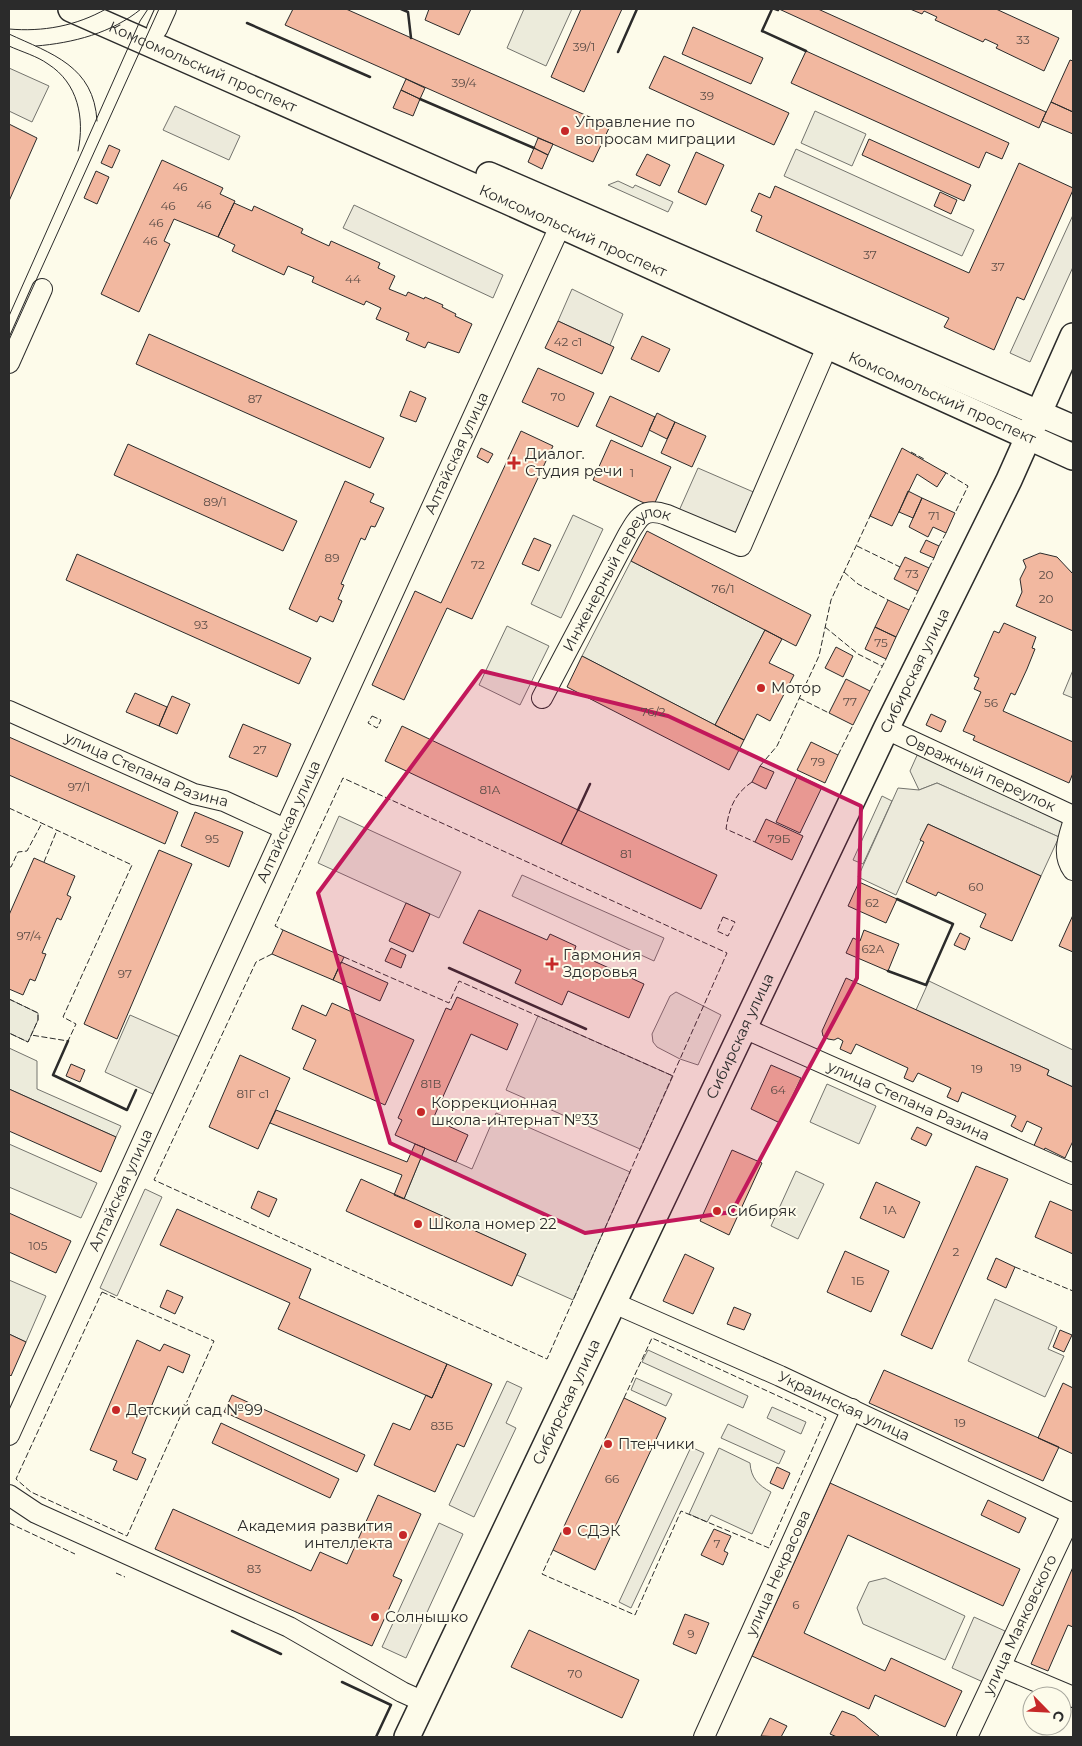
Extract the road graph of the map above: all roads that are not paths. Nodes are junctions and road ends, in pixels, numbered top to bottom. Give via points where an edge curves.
1 (71, 9) edge
2 (112, 9) edge
3 (162, 19) edge
4 (564, 217) junction
5 (42, 289) dead end
6 (1073, 336) edge
7 (827, 346) junction
8 (9, 363) edge
9 (1038, 413) junction
10 (1073, 428) edge
11 (1028, 437) junction
12 (1073, 457) edge
13 (542, 698) dead end
14 (9, 711) edge
15 (886, 729) junction
16 (1073, 816) edge
17 (1073, 823) edge
18 (285, 829) junction
19 (1073, 870) edge
20 (744, 1028) junction
21 (1073, 1174) edge
22 (614, 1303) junction
23 (852, 1409) junction
24 (9, 1435) edge
25 (9, 1496) edge
26 (1073, 1513) edge
27 (1002, 1667) junction
28 (1073, 1697) edge
29 (424, 1702) junction
30 (408, 1737) edge
31 (704, 1737) edge
32 (968, 1737) edge

1 - 4 main road, Комсомольский проспект
2 - 3 main road, Комсомольский проспект
3 - 4 main road, Комсомольский проспект
4 - 7 main road, Комсомольский проспект
4 - 9 main road, Комсомольский проспект
4 - 18 street, Алтайская улица
5 - 8 street
6 - 9 main road, Сибирская улица
7 - 11 main road, Комсомольский проспект
7 - 13 street, Инженерный переулок via 741,546 656,511 646,512 635,522
9 - 10 main road, Комсомольский проспект
9 - 11 main road, Сибирская улица
11 - 12 main road, Комсомольский проспект
11 - 15 main road, Сибирская улица
14 - 18 street, улица Степана Разина via 194,794 224,801
15 - 16 street, Овражный переулок
15 - 20 main road, Сибирская улица
17 - 19 street via 1066,845 1068,863
18 - 24 street, Алтайская улица
20 - 21 street, улица Степана Разина
20 - 22 main road, Сибирская улица
22 - 23 street, Украинская улица
22 - 29 main road, Сибирская улица
23 - 26 street, Украинская улица
23 - 31 street, улица Некрасова
25 - 29 street via 36,1513 289,1627
26 - 27 street, улица Маяковского
27 - 28 street
27 - 32 street, улица Маяковского
29 - 30 main road, Сибирская улица

